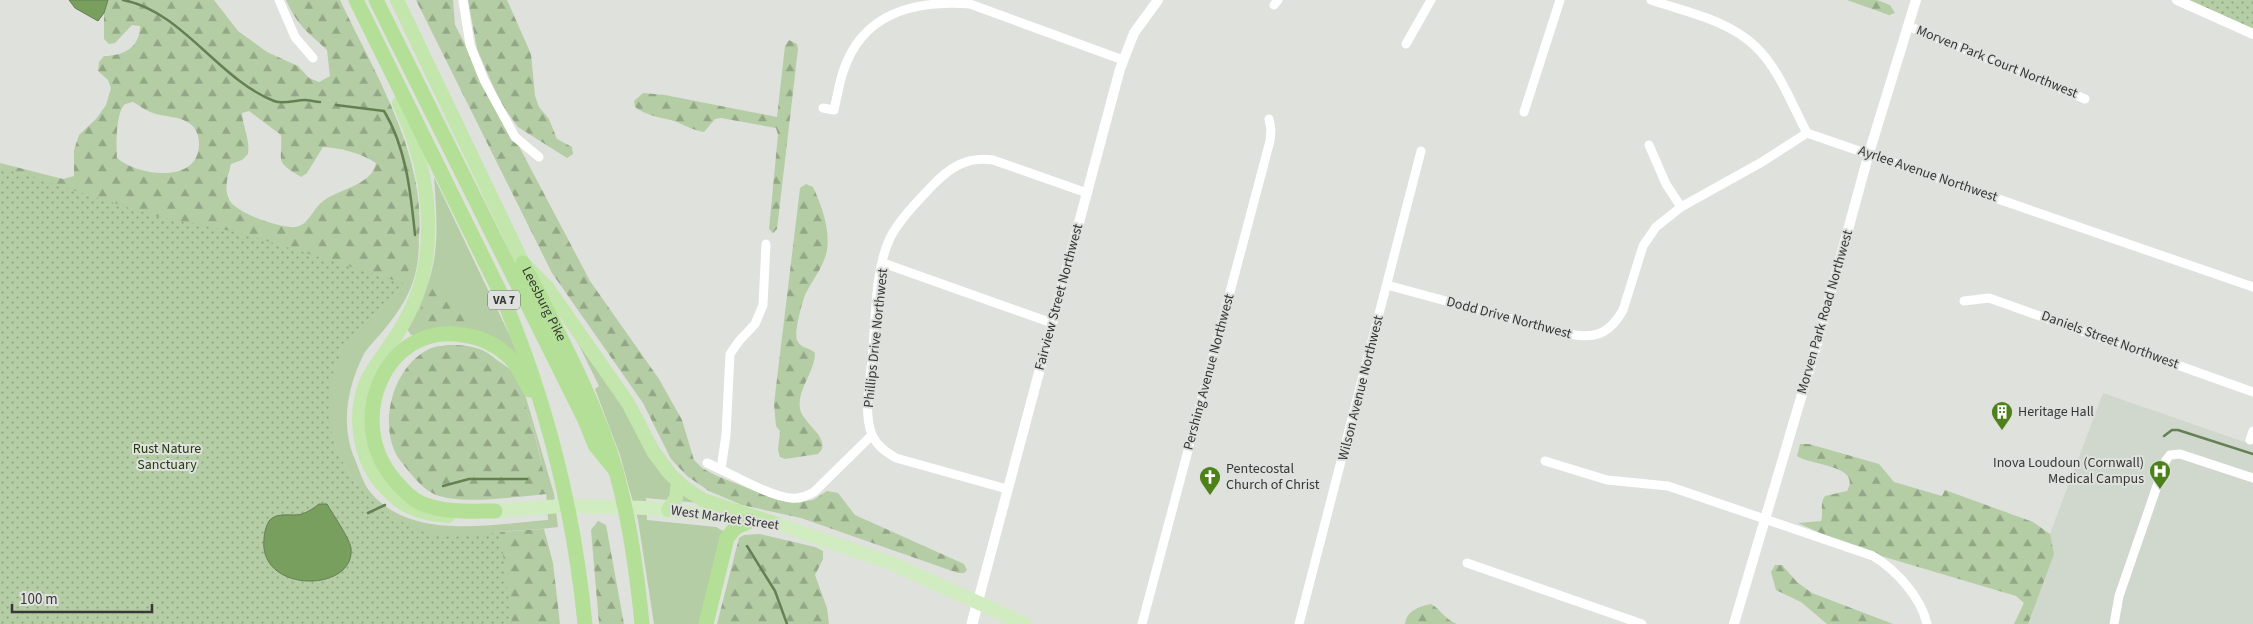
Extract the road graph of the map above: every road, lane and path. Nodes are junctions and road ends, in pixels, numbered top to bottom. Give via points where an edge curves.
1 (279, 0) edge
2 (354, 0) edge
3 (376, 0) edge
4 (397, 0) edge
5 (463, 0) edge
6 (1158, 0) edge
7 (1431, 0) edge
8 (1560, 0) edge
9 (1651, 0) edge
10 (1916, 0) edge
11 (2177, 0) edge
12 (1908, 26) junction
13 (2253, 34) edge
14 (1406, 44) dead end
15 (314, 58) dead end
16 (1123, 60) junction
17 (2085, 99) dead end
18 (823, 108) dead end
19 (1524, 112) dead end
20 (1268, 119) dead end
21 (1808, 133) junction
22 (1649, 145) dead end
23 (1422, 151) dead end
24 (1869, 153) junction
25 (539, 157) dead end
26 (1087, 193) junction
27 (1681, 207) junction
28 (766, 244) dead end
29 (883, 262) junction
30 (523, 264) junction
31 (1387, 285) junction
32 (2253, 287) edge
33 (1964, 301) dead end
34 (1052, 323) junction
35 (2253, 392) edge
36 (545, 414) junction
37 (872, 435) junction
38 (1545, 461) dead end
39 (707, 463) dead end
40 (721, 469) junction
41 (616, 471) junction
42 (2253, 478) edge
43 (678, 483) junction
44 (1007, 489) junction
45 (668, 510) junction
46 (495, 512) junction
47 (750, 521) junction
48 (1765, 521) junction
49 (774, 523) junction
50 (1467, 563) dead end
51 (978, 602) junction
52 (585, 624) edge
53 (642, 624) edge
54 (706, 624) edge
55 (972, 624) edge
56 (1025, 624) edge
57 (1142, 624) edge
58 (1299, 624) edge
59 (1642, 624) edge
60 (1734, 624) edge
61 (1928, 624) edge
62 (2114, 624) edge

1 - 15 street via 295,37
2 - 36 highway, VA 7 via 502,296 522,342
2 - 46 highway via 363,29 406,119 417,151 426,188 428,239 424,269 413,305 367,382 360,413 362,446 376,477 389,493 414,511 446,516
3 - 41 highway via 595,445
4 - 30 highway, Leesburg Pike / VA 7
5 - 25 street via 470,45 484,80 515,137
6 - 16 street, Fairview Street Northwest via 1134,33
7 - 14 street
8 - 19 street
9 - 21 street via 1723,24 1756,47 1780,80
10 - 12 street, Morven Park Road Northwest
11 - 13 street
12 - 17 street, Morven Park Court Northwest
12 - 24 street, Morven Park Road Northwest
16 - 18 street via 970,4 931,1 893,11 877,21 855,47 844,70 834,110
16 - 26 street, Fairview Street Northwest
20 - 57 street, Pershing Avenue Northwest via 1270,141
21 - 24 street, Ayrlee Avenue Northwest
21 - 27 street, Dodd Drive Northwest
22 - 27 street via 1666,184
23 - 31 street, Wilson Avenue Northwest
24 - 32 street, Ayrlee Avenue Northwest
24 - 48 street, Morven Park Road Northwest
26 - 29 street, Phillips Drive Northwest via 993,160 962,162 933,185 902,220 891,236
26 - 34 street, Fairview Street Northwest
27 - 31 street, Dodd Drive Northwest via 1649,235 1623,310 1613,326 1597,335 1580,337 1563,333
28 - 40 street via 763,305 755,324 730,354
29 - 34 street
29 - 37 street, Phillips Drive Northwest via 868,409
30 - 41 highway, Leesburg Pike / VA 7 via 575,367
30 - 43 highway via 547,287 628,403 657,459
31 - 58 street, Wilson Avenue Northwest
33 - 35 street, Daniels Street Northwest via 1989,298
34 - 44 street, Fairview Street Northwest
36 - 46 highway via 515,363 491,344 471,336 453,333 422,338 398,355 384,373 371,414 373,437 384,468 422,504 455,512
36 - 52 highway, VA 7 via 576,554
37 - 40 street via 814,492 802,498 777,495
37 - 44 street via 881,448 896,458
38 - 48 street via 1620,483 1668,486
39 - 40 street
41 - 53 highway, Leesburg Pike / VA 7 via 634,553
42 - 62 street via 2180,454 2170,455 2119,596
43 - 45 highway via 676,498
43 - 49 highway via 703,500
44 - 51 street, Fairview Street Northwest
45 - 46 main road, West Market Street via 536,507
45 - 47 main road, West Market Street
47 - 49 main road, West Market Street
47 - 54 highway via 736,527 727,538
48 - 60 street, Morven Park Road Northwest
48 - 61 street via 1873,556 1898,575 1923,611
49 - 51 main road, West Market Street via 891,563
50 - 59 street
51 - 55 main road
51 - 56 main road, West Market Street

